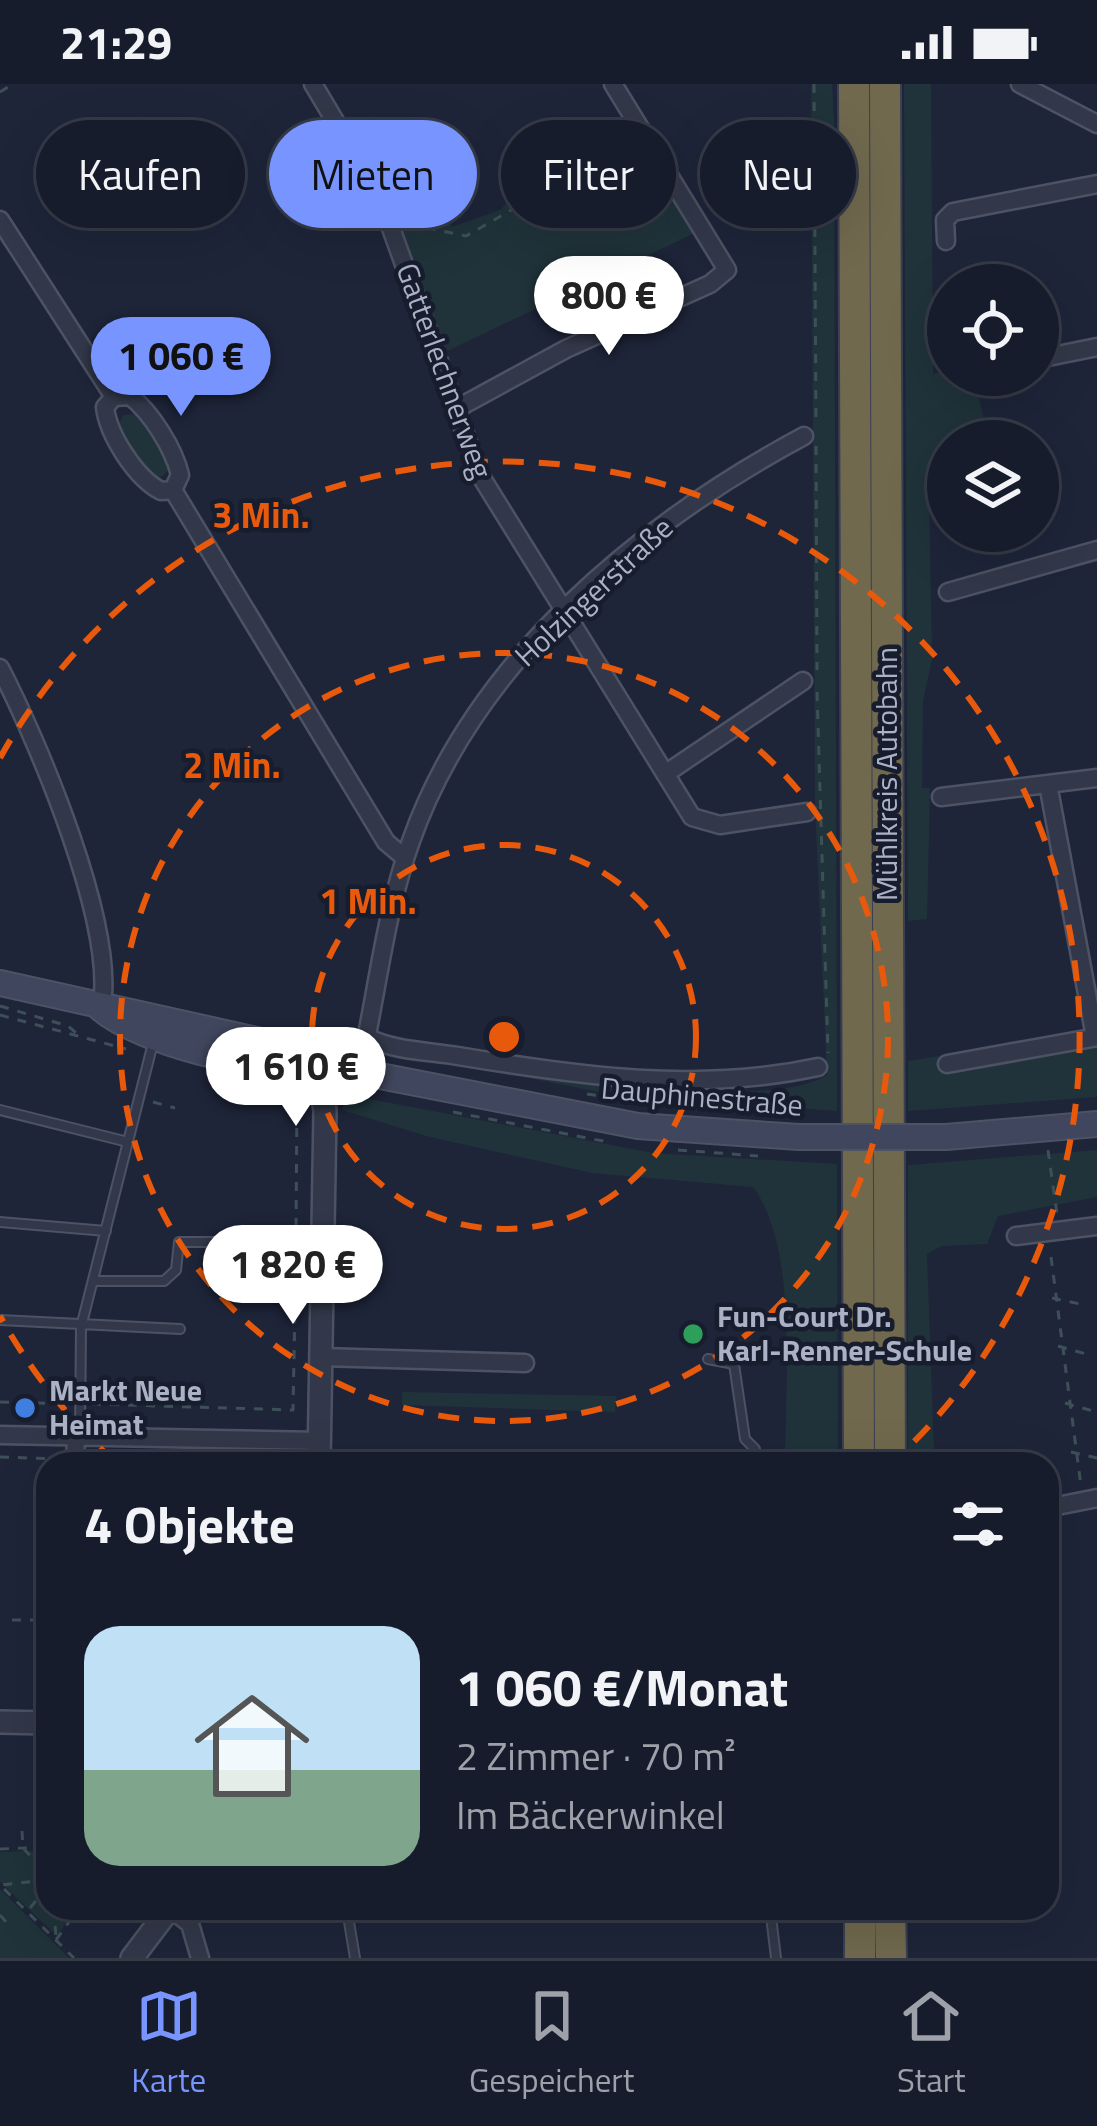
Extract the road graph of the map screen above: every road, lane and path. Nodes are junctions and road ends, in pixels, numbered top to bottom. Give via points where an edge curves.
1 (14, 84) edge
2 (313, 84) edge
3 (613, 84) edge
4 (814, 84) edge
5 (854, 84) edge
6 (885, 84) edge
7 (1020, 84) edge
8 (0, 92) edge
9 (337, 120) edge
10 (636, 120) edge
11 (1097, 124) edge
12 (1097, 184) edge
13 (676, 185) edge
14 (501, 216) edge
15 (0, 220) edge
16 (391, 228) edge
17 (430, 228) edge
18 (946, 241) dead end
19 (1097, 347) edge
20 (1059, 355) edge
21 (113, 398) junction
22 (456, 409) junction
23 (804, 436) dead end
24 (172, 490) junction
25 (1097, 550) edge
26 (948, 592) dead end
27 (564, 613) junction
28 (0, 668) edge
29 (803, 681) dead end
30 (665, 774) junction
31 (1097, 778) edge
32 (1048, 784) junction
33 (941, 797) dead end
34 (808, 812) dead end
35 (405, 858) junction
36 (0, 983) edge
37 (0, 1006) edge
38 (101, 1009) junction
39 (0, 1016) edge
40 (155, 1037) junction
41 (360, 1037) junction
42 (1096, 1037) edge
43 (344, 1047) dead end
44 (313, 1063) junction
45 (947, 1064) dead end
46 (818, 1067) joint
47 (359, 1073) junction
48 (139, 1098) junction
49 (297, 1100) dead end
50 (175, 1108) dead end
51 (0, 1110) edge
52 (1097, 1124) edge
53 (128, 1142) junction
54 (1048, 1150) dead end
55 (0, 1222) edge
56 (1097, 1226) edge
57 (106, 1231) junction
58 (1059, 1231) junction
59 (1016, 1236) dead end
60 (296, 1242) junction
61 (323, 1242) junction
62 (1051, 1257) dead end
63 (93, 1281) junction
64 (1054, 1298) junction
65 (1080, 1304) dead end
66 (0, 1320) edge
67 (81, 1327) junction
68 (180, 1329) dead end
69 (1060, 1346) junction
70 (1086, 1354) dead end
71 (321, 1357) junction
72 (707, 1359) dead end
73 (525, 1363) dead end
74 (0, 1402) edge
75 (1068, 1403) junction
76 (80, 1404) junction
77 (1093, 1411) dead end
78 (0, 1435) edge
79 (78, 1437) junction
80 (1074, 1451) junction
81 (76, 1452) edge
82 (304, 1452) edge
83 (319, 1452) edge
84 (755, 1452) edge
85 (859, 1452) edge
86 (890, 1452) edge
87 (0, 1457) edge
88 (20, 1457) junction
89 (36, 1458) edge
90 (1097, 1459) edge
91 (20, 1468) dead end
92 (1089, 1496) edge
93 (1059, 1505) edge
94 (12, 1620) dead end
95 (36, 1620) edge
96 (0, 1722) edge
97 (36, 1723) edge
98 (22, 1831) dead end
99 (36, 1847) edge
100 (23, 1848) junction
101 (0, 1849) edge
102 (36, 1865) edge
103 (36, 1882) edge
104 (36, 1899) edge
105 (28, 1911) junction
106 (0, 1915) edge
107 (36, 1919) edge
108 (37, 1920) edge
109 (55, 1920) edge
110 (75, 1920) edge
111 (161, 1920) edge
112 (185, 1920) edge
113 (346, 1920) edge
114 (771, 1920) edge
115 (860, 1920) edge
116 (890, 1920) edge
117 (7, 1923) dead end
118 (56, 1940) junction
119 (74, 1958) edge
120 (132, 1958) edge
121 (200, 1958) edge
122 (355, 1958) edge
123 (776, 1958) edge
124 (860, 1958) edge
125 (891, 1958) edge

1 - 8 path
2 - 9 street, Gatterlechnerweg
3 - 10 street
4 - 46 path via 816,755 829,1052
5 - 85 highway, Mühlkreis Autobahn
6 - 86 highway, Mühlkreis Autobahn
7 - 11 street
12 - 18 street via 953,212
13 - 22 street via 727,270
14 - 17 path via 466,236
15 - 21 street
16 - 22 street, Gatterlechnerweg
19 - 20 street
21 - 24 street via 107,419 142,477
21 - 24 street via 139,402 174,457 180,476
22 - 27 street, Gatterlechnerweg via 480,475
23 - 27 street, Holzingerstraße via 662,525
24 - 35 street via 386,842
25 - 26 street
27 - 30 street, Gatterlechnerweg
27 - 35 street, Holzingerstraße via 468,727
28 - 38 street via 78,863 104,976
29 - 30 street
30 - 34 street, Gatterlechnerweg via 704,824
31 - 32 street
32 - 33 street
32 - 42 street
35 - 41 street, Holzingerstraße
36 - 38 main road, Dauphinestraße
37 - 39 path via 82,1037
38 - 40 main road, Dauphinestraße via 127,1030
38 - 44 main road, Dauphinestraße via 133,1008 284,1046
40 - 44 main road, Dauphinestraße via 281,1068
40 - 48 lane
41 - 43 path
41 - 46 street, Dauphinestraße via 641,1079 747,1081
41 - 47 street, Holzingerstraße
42 - 45 street
44 - 47 main road, Dauphinestraße
44 - 61 street via 325,1112
47 - 52 main road, Dauphinestraße, bridge via 638,1126 946,1137
48 - 50 path
48 - 53 lane
49 - 60 path
51 - 53 lane
53 - 57 lane
54 - 58 path
55 - 57 lane
56 - 58 street
57 - 63 lane
58 - 59 street
60 - 61 lane
60 - 63 lane via 179,1242 176,1270 164,1281
60 - 76 path via 293,1410
61 - 71 street
62 - 64 path
63 - 67 lane
64 - 65 path
64 - 69 path
66 - 67 lane
67 - 68 lane
67 - 76 lane
69 - 70 path
69 - 75 path
71 - 73 street
71 - 83 street
72 - 84 lane via 734,1364 745,1439
74 - 76 path
75 - 77 path
75 - 80 path
76 - 79 lane
78 - 79 street
79 - 81 street
79 - 82 street
80 - 90 path
80 - 92 path
87 - 88 path
88 - 89 path
88 - 91 path
92 - 93 street
94 - 95 path
96 - 97 street
98 - 100 path
99 - 100 path
100 - 101 path
100 - 102 path
103 - 105 path via 0,1886
104 - 105 path
105 - 107 path
106 - 117 path
108 - 118 path
109 - 118 path
110 - 118 path
111 - 120 street
112 - 121 street
113 - 122 lane
114 - 123 lane
115 - 124 highway
116 - 125 highway
118 - 119 path

